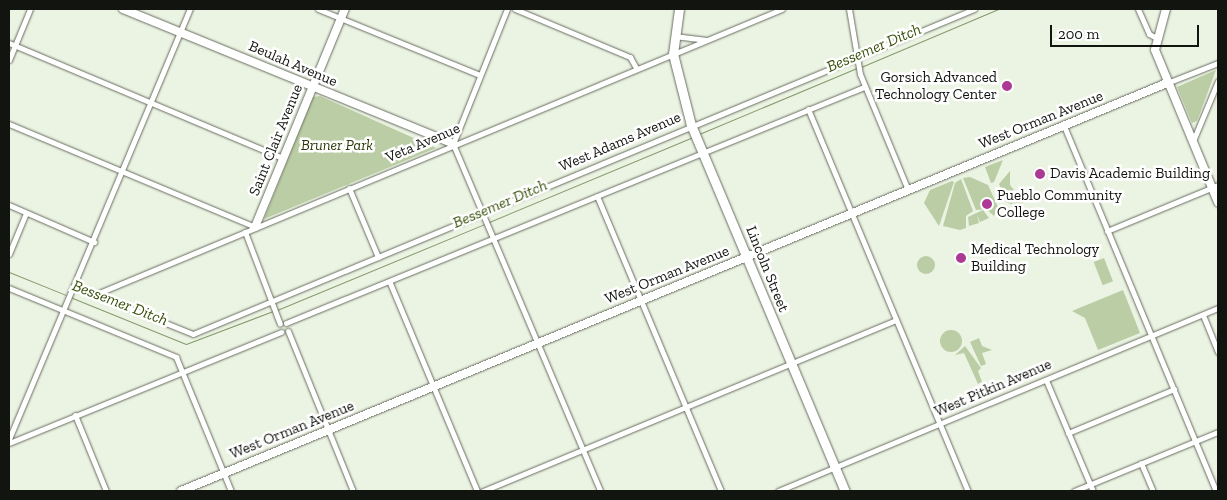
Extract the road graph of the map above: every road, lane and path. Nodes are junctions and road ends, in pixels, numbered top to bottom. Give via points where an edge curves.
1 (30, 9) edge
2 (123, 9) edge
3 (190, 9) edge
4 (318, 9) edge
5 (344, 9) edge
6 (507, 9) edge
7 (514, 9) edge
8 (679, 9) edge
9 (782, 9) edge
10 (849, 9) edge
11 (974, 9) edge
12 (1138, 9) edge
13 (1166, 9) edge
14 (341, 18) junction
15 (181, 33) junction
16 (673, 36) junction
17 (1155, 37) junction
18 (708, 40) junction
19 (12, 44) edge
20 (673, 54) junction
21 (9, 60) edge
22 (857, 60) junction
23 (1218, 63) edge
24 (636, 68) junction
25 (480, 75) junction
26 (1218, 81) edge
27 (1168, 83) junction
28 (864, 87) junction
29 (312, 88) junction
30 (152, 102) junction
31 (808, 109) junction
32 (9, 124) edge
33 (1064, 126) junction
34 (692, 128) junction
35 (1193, 142) junction
36 (453, 144) junction
37 (702, 150) junction
38 (283, 158) junction
39 (122, 171) junction
40 (1215, 186) edge
41 (349, 188) junction
42 (908, 190) junction
43 (597, 196) junction
44 (1218, 202) edge
45 (9, 205) edge
46 (26, 213) junction
47 (484, 214) junction
48 (852, 214) junction
49 (255, 227) junction
50 (1107, 231) junction
51 (245, 232) junction
52 (495, 239) junction
53 (94, 242) junction
54 (9, 254) edge
55 (748, 256) junction
56 (378, 257) junction
57 (390, 283) junction
58 (76, 287) junction
59 (9, 288) edge
60 (94, 295) junction
61 (641, 300) junction
62 (274, 304) junction
63 (1218, 308) edge
64 (64, 310) junction
65 (1203, 315) junction
66 (896, 320) junction
67 (283, 325) junction
68 (1152, 336) junction
69 (538, 343) junction
70 (1218, 352) edge
71 (792, 364) junction
72 (182, 372) junction
73 (1046, 380) junction
74 (433, 387) junction
75 (1174, 389) junction
76 (686, 406) junction
77 (75, 415) junction
78 (940, 424) junction
79 (328, 430) junction
80 (1218, 432) edge
81 (1068, 433) junction
82 (9, 441) edge
83 (1195, 442) junction
84 (583, 450) junction
85 (1141, 463) junction
86 (835, 468) junction
87 (224, 474) junction
88 (1090, 485) junction
89 (106, 491) edge
90 (181, 491) edge
91 (231, 491) edge
92 (353, 491) edge
93 (477, 491) edge
94 (483, 491) edge
95 (600, 491) edge
96 (721, 491) edge
97 (778, 491) edge
98 (845, 491) edge
99 (968, 491) edge
100 (1074, 491) edge
101 (1093, 491) edge
102 (1153, 491) edge
103 (1216, 491) edge

1 - 19 street
2 - 15 street, Beulah Avenue
3 - 15 street
4 - 14 street
5 - 14 street, Saint Clair Avenue
6 - 25 street
7 - 24 street via 630,57
8 - 16 main road, Lincoln Street
9 - 18 street, Veta Avenue
10 - 22 street
11 - 22 street, West Adams Avenue
12 - 17 street via 1149,34
13 - 17 street
14 - 25 street
14 - 29 street, Saint Clair Avenue
15 - 29 street, Beulah Avenue
15 - 30 street
16 - 18 street, Veta Avenue via 686,41
16 - 20 main road, Lincoln Street
17 - 27 street via 1155,50
18 - 20 street, Veta Avenue
19 - 21 street
19 - 30 street
20 - 24 street, Veta Avenue
20 - 34 main road, Lincoln Street
22 - 28 street
22 - 34 street, West Adams Avenue
23 - 27 street, West Orman Avenue
24 - 36 street, Veta Avenue
25 - 36 street
26 - 35 street
27 - 33 street, West Orman Avenue
27 - 35 street
28 - 31 street
28 - 42 street
29 - 36 street, Beulah Avenue
29 - 38 street, Saint Clair Avenue
30 - 38 street
30 - 39 street
31 - 37 street
31 - 48 street
32 - 39 street
33 - 42 street, West Orman Avenue
33 - 50 street
34 - 37 main road, Lincoln Street
34 - 47 street, West Adams Avenue
35 - 40 street
36 - 41 street, Veta Avenue
36 - 47 street
37 - 43 street
37 - 55 main road, Lincoln Street
38 - 49 street, Saint Clair Avenue
39 - 49 street
39 - 53 street
40 - 44 street
40 - 50 street
41 - 49 street, Veta Avenue
41 - 56 street
42 - 48 street, West Orman Avenue
43 - 52 street
43 - 61 street
45 - 46 street
46 - 53 street
46 - 54 street
47 - 52 street
47 - 56 street, West Adams Avenue
48 - 55 street, West Orman Avenue
48 - 66 street
49 - 51 street, Veta Avenue
50 - 68 street
51 - 60 street, Veta Avenue
51 - 62 street
52 - 57 street
52 - 69 street
53 - 58 street
55 - 61 street, West Orman Avenue
55 - 71 main road, Lincoln Street
56 - 62 street, West Adams Avenue
57 - 67 street
57 - 74 street
58 - 60 street
58 - 64 street
59 - 64 street
60 - 62 street, West Adams Avenue via 192,334
61 - 69 street, West Orman Avenue
61 - 76 street
62 - 67 street
63 - 65 street, West Pitkin Avenue
64 - 72 street via 176,357
64 - 82 street
65 - 68 street, West Pitkin Avenue
65 - 70 street
66 - 71 street
66 - 78 street
67 - 72 street via 272,333
67 - 79 street
68 - 73 street, West Pitkin Avenue
68 - 75 street
69 - 74 street, West Orman Avenue
69 - 84 street
71 - 76 street
71 - 86 main road, Lincoln Street
72 - 77 street
72 - 87 street
73 - 78 street, West Pitkin Avenue
73 - 81 street
74 - 79 street, West Orman Avenue
74 - 93 street
75 - 81 street
75 - 83 street
76 - 84 street
76 - 96 street
77 - 82 street
77 - 89 street
78 - 86 street, West Pitkin Avenue
78 - 99 street
79 - 87 street, West Orman Avenue
79 - 92 street
80 - 83 street
81 - 88 street
83 - 85 street
83 - 103 street
84 - 94 street
84 - 95 street
85 - 88 street
85 - 102 street
86 - 97 street, West Pitkin Avenue
86 - 98 main road, Lincoln Street
87 - 90 street, West Orman Avenue
87 - 91 street
88 - 100 street
88 - 101 street

